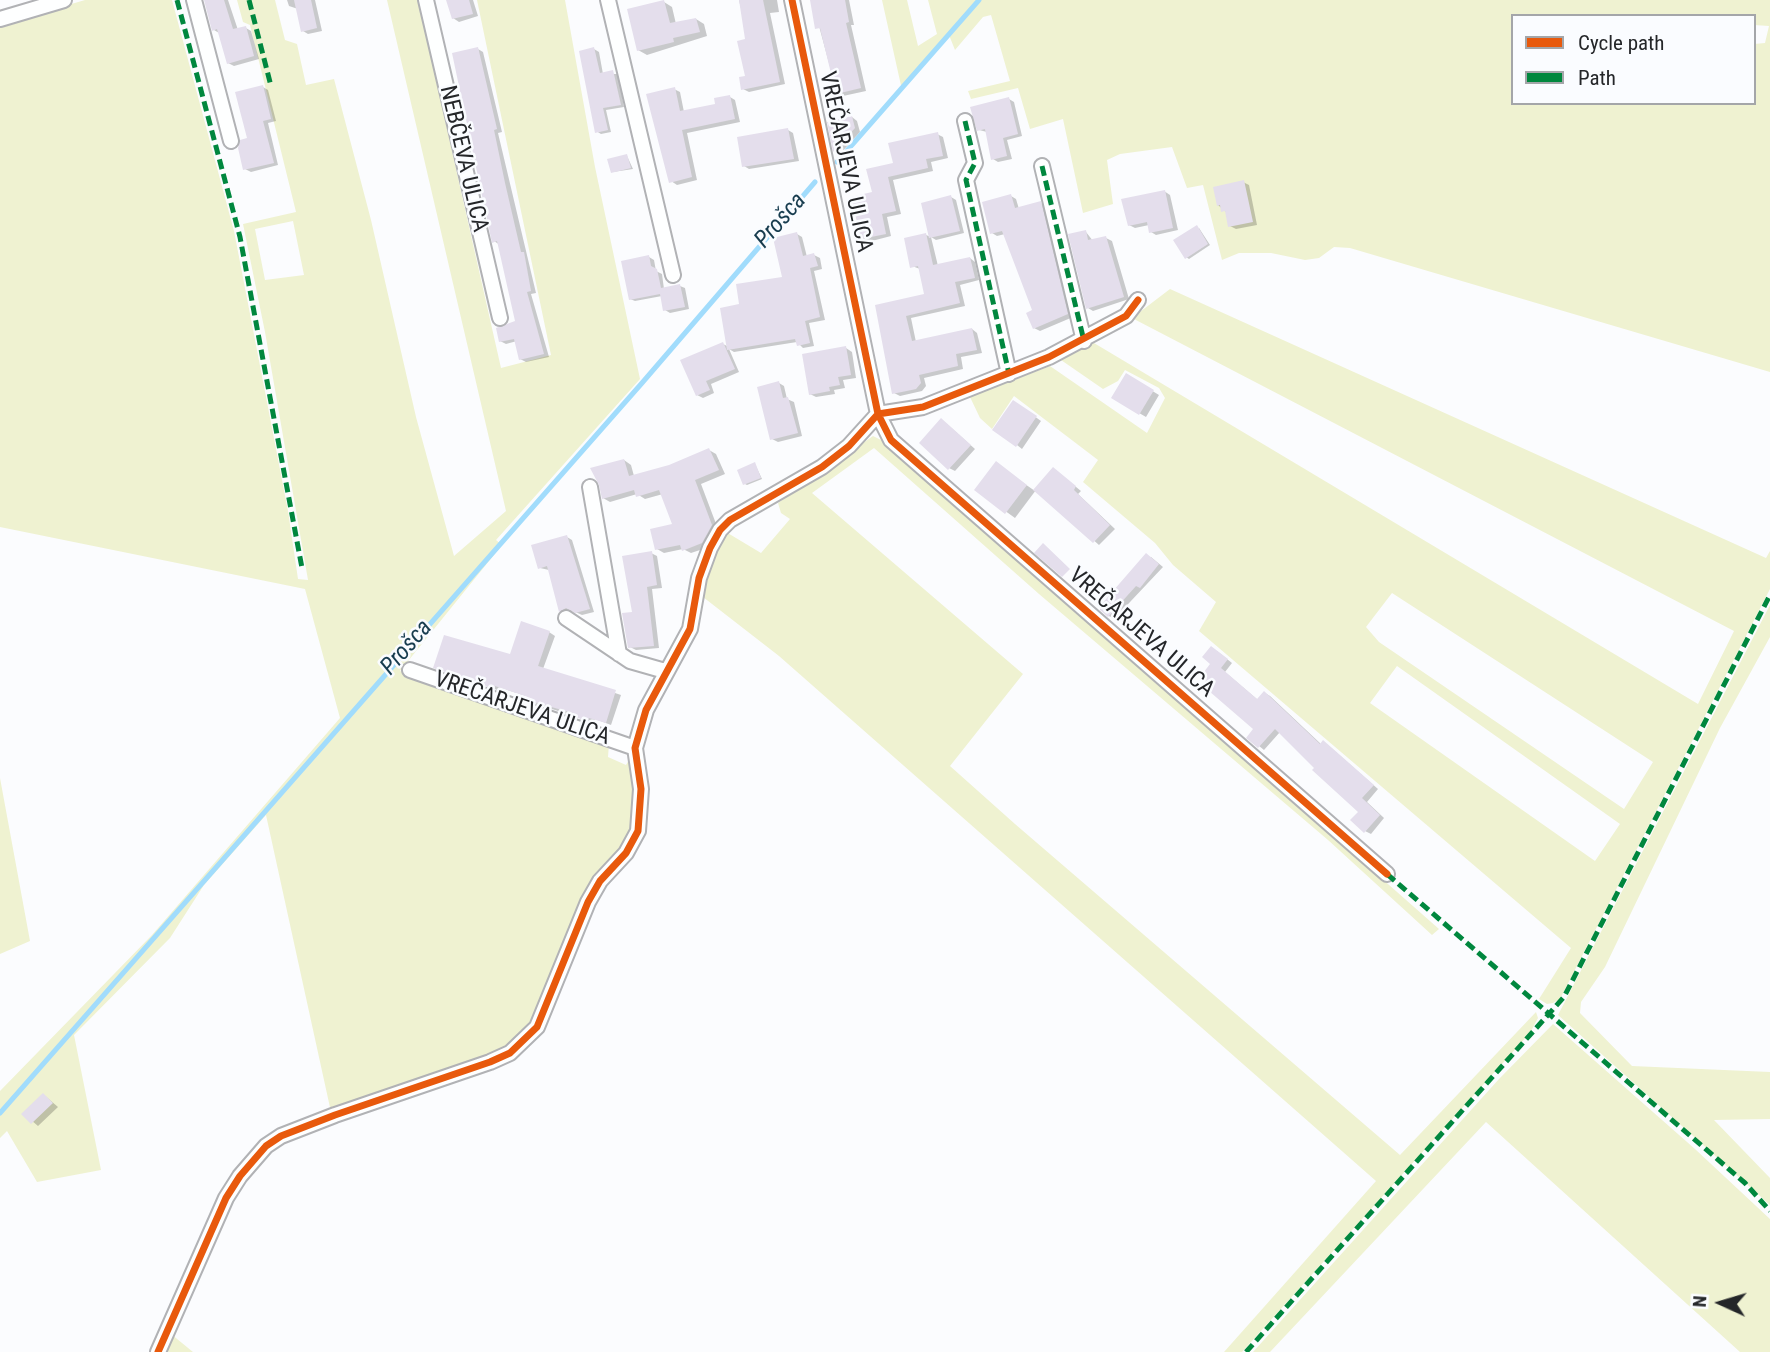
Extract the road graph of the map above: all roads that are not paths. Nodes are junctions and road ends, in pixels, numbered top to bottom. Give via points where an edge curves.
1 (64, 0) edge
2 (194, 0) edge
3 (426, 0) edge
4 (608, 0) edge
5 (792, 0) edge
6 (0, 19) edge
7 (965, 121) dead end
8 (231, 141) dead end
9 (1042, 166) dead end
10 (673, 275) dead end
11 (1138, 300) dead end
12 (500, 318) dead end
13 (1084, 341) junction
14 (1009, 374) junction
15 (878, 414) junction
16 (590, 487) dead end
17 (566, 618) dead end
18 (619, 654) junction
19 (410, 670) dead end
20 (665, 671) junction
21 (635, 748) junction
22 (1387, 874) dead end
23 (158, 1352) edge

1 - 6 street
2 - 8 street
3 - 12 street, NEBČEVA ULICA
4 - 10 street
5 - 15 street, VREČARJEVA ULICA
7 - 14 street via 975,163 966,180
9 - 13 street
11 - 13 street via 1126,316
13 - 14 street
14 - 15 street via 923,407
15 - 20 street, VREČARJEVA ULICA via 849,446 821,467 720,530 699,578 690,629
15 - 22 street, VREČARJEVA ULICA via 891,440
16 - 18 street
17 - 18 street
18 - 20 street
19 - 21 street, VREČARJEVA ULICA
20 - 21 street, VREČARJEVA ULICA via 646,710
21 - 23 street, VREČARJEVA ULICA via 641,789 638,831 588,902 537,1027 510,1053 490,1062 335,1115 266,1146 226,1198

